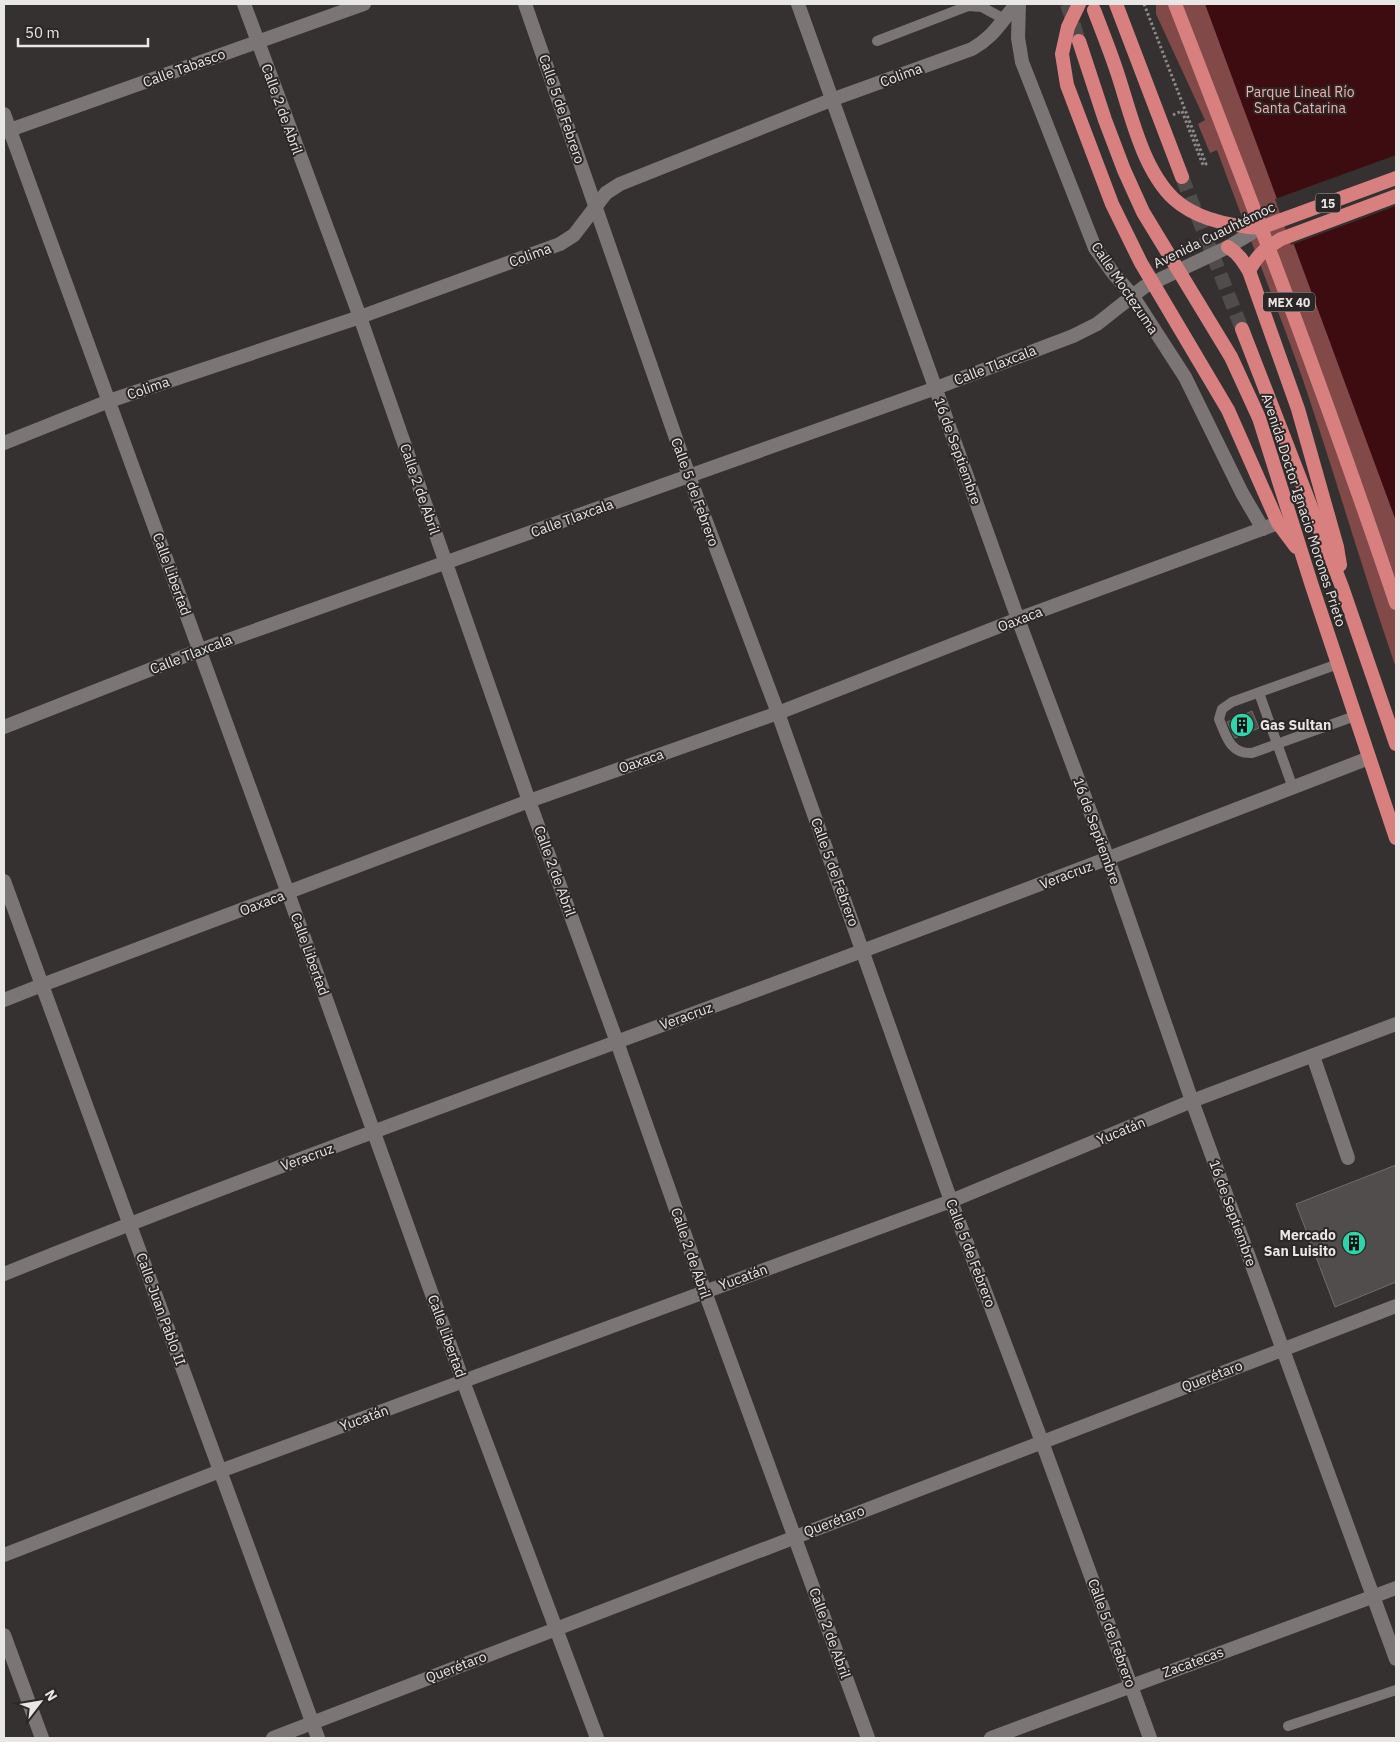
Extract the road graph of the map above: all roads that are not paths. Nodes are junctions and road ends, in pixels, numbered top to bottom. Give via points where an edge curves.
1 (244, 4) edge
2 (364, 4) edge
3 (525, 4) edge
4 (798, 4) edge
5 (1018, 4) edge
6 (1079, 4) edge
7 (1116, 4) edge
8 (1175, 4) edge
9 (1094, 10) dead end
10 (1004, 19) junction
11 (877, 41) dead end
12 (1080, 41) tunnel mouth
13 (258, 42) junction
14 (831, 100) junction
15 (4, 114) edge
16 (7, 131) edge
17 (1182, 177) tunnel mouth
18 (1396, 178) edge
19 (1396, 196) edge
20 (595, 206) junction
21 (1260, 228) junction
22 (1228, 247) junction
23 (1249, 271) junction
24 (1138, 291) junction
25 (360, 317) junction
26 (1242, 329) tunnel mouth
27 (936, 388) junction
28 (110, 401) junction
29 (4, 443) edge
30 (689, 476) junction
31 (1278, 523) junction
32 (1263, 529) junction
33 (1302, 554) junction
34 (446, 562) junction
35 (1340, 581) junction
36 (1396, 603) edge
37 (1018, 619) junction
38 (200, 650) junction
39 (1338, 664) junction
40 (1259, 692) junction
41 (778, 713) junction
42 (1355, 716) junction
43 (4, 727) edge
44 (1278, 742) junction
45 (1396, 744) edge
46 (1369, 758) junction
47 (1293, 788) junction
48 (529, 801) junction
49 (1396, 838) edge
50 (1108, 859) junction
51 (4, 880) edge
52 (288, 893) junction
53 (863, 951) junction
54 (42, 985) junction
55 (4, 1000) edge
56 (1396, 1024) edge
57 (617, 1042) junction
58 (1313, 1056) junction
59 (1192, 1101) junction
60 (374, 1132) junction
61 (1348, 1158) dead end
62 (951, 1200) junction
63 (129, 1223) junction
64 (4, 1274) edge
65 (705, 1292) junction
66 (1396, 1306) edge
67 (1283, 1349) junction
68 (463, 1381) junction
69 (1042, 1442) junction
70 (220, 1471) junction
71 (794, 1537) junction
72 (4, 1555) edge
73 (1396, 1588) edge
74 (1374, 1595) junction
75 (556, 1629) junction
76 (4, 1635) edge
77 (1396, 1658) edge
78 (1131, 1685) junction
79 (1396, 1690) edge
80 (313, 1723) junction
81 (1288, 1726) dead end
82 (42, 1738) edge
83 (273, 1738) edge
84 (318, 1738) edge
85 (597, 1738) edge
86 (868, 1738) edge
87 (991, 1738) edge
88 (1150, 1738) edge

1 - 13 street, Calle 2 de Abril
2 - 13 street, Calle Tabasco
3 - 20 street, Calle 5 de Febrero
4 - 14 street, 16 de Septiembre
5 - 10 street, Colima
5 - 24 street, Calle Moctezuma via 1022,62 1095,248 1113,273
6 - 31 highway via 1068,27 1062,54 1067,85 1112,204 1141,263 1228,410
7 - 17 highway
8 - 36 highway, MEX 40 via 1279,275
9 - 21 highway via 1140,142 1162,185 1183,206 1220,223
10 - 11 lane via 982,7 968,6
10 - 14 street, Colima via 994,33 972,49
12 - 33 highway, Avenida Doctor Ignacio Morones Prieto via 1105,120 1143,212 1231,357 1259,418
13 - 16 street, Calle Tabasco
13 - 25 street, Calle 2 de Abril
14 - 20 street, Colima via 620,184
14 - 27 street, 16 de Septiembre
15 - 16 street, Calle Libertad
16 - 28 street, Calle Libertad
18 - 21 highway, Avenida Cuauhtémoc / 15
19 - 23 highway via 1281,239 1266,248
20 - 25 street, Colima via 574,235 560,244
20 - 30 street, Calle 5 de Febrero
21 - 22 street, Avenida Cuauhtémoc / 15
22 - 23 highway via 1235,251
22 - 24 street, Avenida Cuauhtémoc / 15
23 - 35 highway via 1298,408 1337,547
24 - 27 street, Calle Tlaxcala via 1097,324 1073,336
24 - 32 street, Calle Moctezuma
25 - 28 street, Colima
25 - 34 street, Calle 2 de Abril
26 - 35 highway
27 - 30 street, Calle Tlaxcala
27 - 37 street, 16 de Septiembre
28 - 29 street, Colima
28 - 38 street, Calle Libertad
30 - 34 street, Calle Tlaxcala
30 - 41 street, Calle 5 de Febrero
31 - 32 street, Oaxaca
31 - 33 highway
32 - 37 street, Oaxaca
33 - 39 highway, Avenida Doctor Ignacio Morones Prieto
34 - 38 street, Calle Tlaxcala
34 - 48 street, Calle 2 de Abril
35 - 45 highway
37 - 41 street, Oaxaca
37 - 50 street, 16 de Septiembre
38 - 43 street, Calle Tlaxcala
38 - 52 street, Calle Libertad
39 - 40 lane
39 - 42 highway, Avenida Doctor Ignacio Morones Prieto
40 - 44 lane
40 - 44 lane via 1226,706 1219,719 1228,741 1238,751 1252,753
41 - 48 street, Oaxaca
41 - 53 street, Calle 5 de Febrero
42 - 44 lane
42 - 46 highway, Avenida Doctor Ignacio Morones Prieto
44 - 47 lane
46 - 47 street, Veracruz
46 - 49 highway, Avenida Doctor Ignacio Morones Prieto
47 - 50 street, Veracruz
48 - 52 street, Oaxaca
48 - 57 street, Calle 2 de Abril
50 - 53 street, Veracruz
50 - 59 street, 16 de Septiembre
51 - 54 street, Calle Juan Pablo II
52 - 54 street, Oaxaca
52 - 60 street, Calle Libertad
53 - 57 street, Veracruz
53 - 62 street, Calle 5 de Febrero
54 - 55 street, Oaxaca
54 - 63 street, Calle Juan Pablo II
56 - 58 street, Yucatán
57 - 60 street, Veracruz
57 - 65 street, Calle 2 de Abril
58 - 59 street, Yucatán
58 - 61 street
59 - 62 street, Yucatán
59 - 67 street, 16 de Septiembre
60 - 63 street, Veracruz
60 - 68 street, Calle Libertad
62 - 65 street, Yucatán
62 - 69 street, Calle 5 de Febrero
63 - 64 street, Veracruz
63 - 70 street, Calle Juan Pablo II
65 - 68 street, Yucatán
65 - 71 street, Calle 2 de Abril
66 - 67 street, Querétaro
67 - 69 street, Querétaro
67 - 74 street, 16 de Septiembre
68 - 70 street, Yucatán
68 - 75 street, Calle Libertad
69 - 71 street, Querétaro
69 - 78 street, Calle 5 de Febrero
70 - 72 street, Yucatán
70 - 80 street, Calle Juan Pablo II
71 - 75 street, Querétaro
71 - 86 street, Calle 2 de Abril
73 - 74 street, Zacatecas
74 - 77 street, 16 de Septiembre
74 - 78 street, Zacatecas
75 - 80 street, Querétaro
75 - 85 street, Calle Libertad
76 - 82 street
78 - 87 street, Zacatecas
78 - 88 street, Calle 5 de Febrero
79 - 81 lane
80 - 83 street, Querétaro
80 - 84 street, Calle Juan Pablo II

